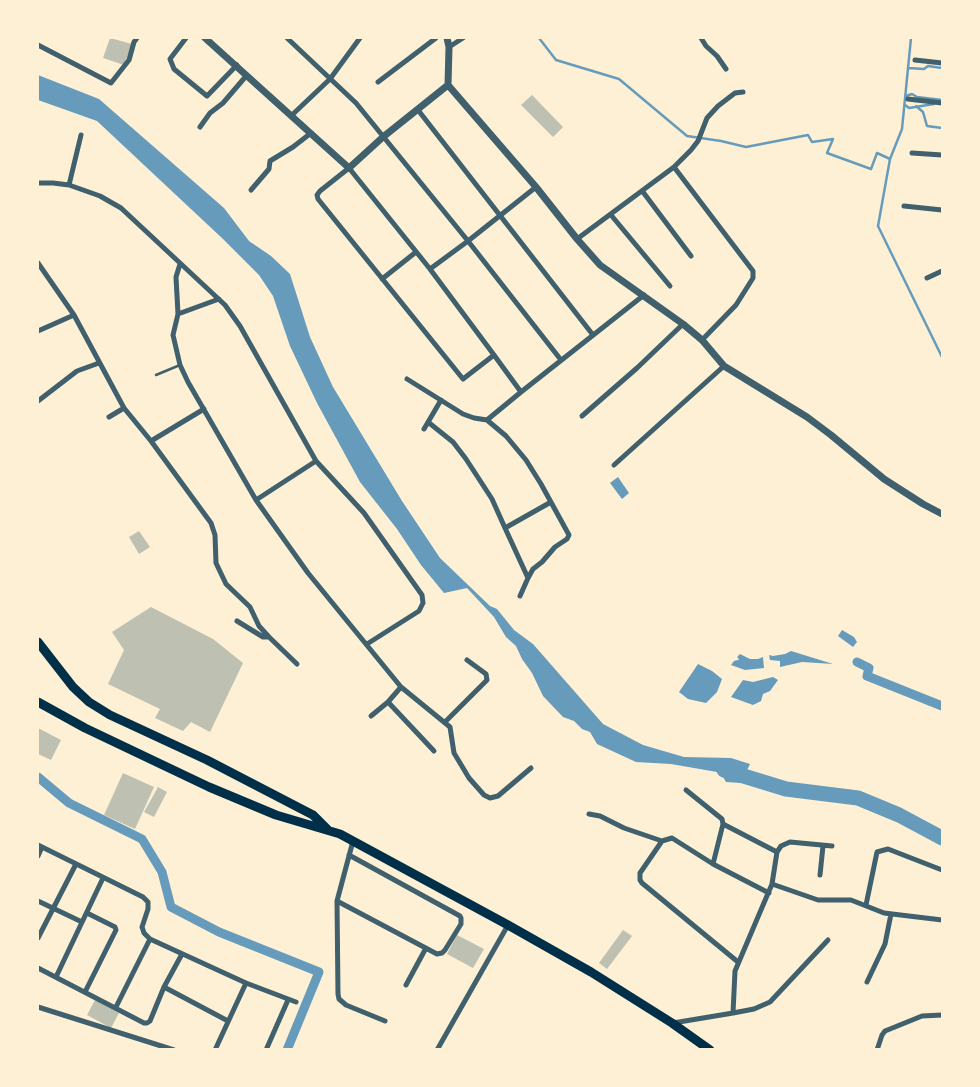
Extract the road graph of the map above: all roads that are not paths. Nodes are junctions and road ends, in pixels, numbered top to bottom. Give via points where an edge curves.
1 (136, 38) edge
2 (186, 38) edge
3 (205, 38) edge
4 (287, 38) edge
5 (360, 38) edge
6 (436, 38) edge
7 (447, 38) edge
8 (462, 38) edge
9 (701, 38) edge
10 (38, 45) edge
11 (449, 47) junction
12 (915, 60) dead end
13 (942, 63) edge
14 (237, 65) junction
15 (726, 69) dead end
16 (248, 74) junction
17 (330, 79) junction
18 (378, 82) dead end
19 (448, 85) junction
20 (743, 92) dead end
21 (908, 99) dead end
22 (942, 103) edge
23 (418, 110) junction
24 (292, 116) junction
25 (200, 127) dead end
26 (311, 133) junction
27 (81, 135) dead end
28 (383, 137) junction
29 (912, 153) dead end
30 (942, 155) edge
31 (674, 167) junction
32 (349, 168) junction
33 (38, 183) edge
34 (69, 185) junction
35 (536, 187) junction
36 (251, 190) dead end
37 (643, 192) junction
38 (904, 206) dead end
39 (942, 210) edge
40 (611, 214) junction
41 (501, 215) junction
42 (577, 240) junction
43 (468, 241) junction
44 (416, 252) junction
45 (691, 256) dead end
46 (38, 263) edge
47 (180, 264) junction
48 (430, 269) junction
49 (942, 271) edge
50 (927, 278) dead end
51 (382, 279) junction
52 (670, 286) dead end
53 (644, 295) junction
54 (219, 299) junction
55 (178, 314) junction
56 (74, 315) junction
57 (683, 324) junction
58 (38, 331) edge
59 (593, 335) junction
60 (702, 340) junction
61 (494, 355) junction
62 (560, 360) junction
63 (99, 363) junction
64 (180, 365) junction
65 (724, 366) junction
66 (156, 375) dead end
67 (407, 378) dead end
68 (521, 392) junction
69 (440, 400) junction
70 (38, 401) edge
71 (124, 408) junction
72 (204, 409) junction
73 (582, 416) dead end
74 (109, 417) dead end
75 (487, 420) junction
76 (428, 422) junction
77 (424, 429) dead end
78 (151, 441) junction
79 (316, 462) junction
80 (614, 465) dead end
81 (256, 500) junction
82 (551, 502) junction
83 (942, 514) edge
84 (505, 528) junction
85 (528, 578) junction
86 (520, 596) dead end
87 (237, 621) dead end
88 (270, 637) junction
89 (38, 642) edge
90 (367, 644) junction
91 (467, 660) dead end
92 (297, 664) dead end
93 (401, 687) junction
94 (38, 702) edge
95 (388, 702) junction
96 (371, 716) dead end
97 (445, 722) junction
98 (434, 751) dead end
99 (531, 768) dead end
100 (686, 790) dead end
101 (589, 814) dead end
102 (313, 815) junction
103 (723, 824) junction
104 (305, 825) junction
105 (328, 830) junction
106 (353, 841) junction
107 (662, 841) junction
108 (40, 846) edge
109 (824, 846) junction
110 (832, 846) dead end
111 (777, 852) junction
112 (349, 855) junction
113 (38, 856) edge
114 (76, 864) junction
115 (713, 864) junction
116 (942, 870) edge
117 (820, 875) dead end
118 (103, 878) junction
119 (772, 884) junction
120 (769, 893) junction
121 (38, 901) edge
122 (337, 901) junction
123 (866, 905) junction
124 (53, 908) junction
125 (87, 913) junction
126 (891, 914) junction
127 (942, 920) edge
128 (82, 922) junction
129 (508, 924) junction
130 (38, 938) edge
131 (150, 939) junction
132 (828, 940) dead end
133 (426, 948) junction
134 (182, 954) junction
135 (738, 962) junction
136 (38, 968) edge
137 (56, 977) junction
138 (867, 982) dead end
139 (246, 983) junction
140 (406, 985) dead end
141 (164, 988) junction
142 (86, 992) junction
143 (288, 1000) junction
144 (296, 1002) dead end
145 (38, 1007) edge
146 (116, 1007) junction
147 (733, 1013) junction
148 (942, 1014) edge
149 (228, 1021) junction
150 (385, 1021) dead end
151 (672, 1023) junction
152 (174, 1050) edge
153 (215, 1050) edge
154 (266, 1050) edge
155 (437, 1050) edge
156 (710, 1050) edge
157 (877, 1050) edge

1 - 10 street via 129,60 111,84
2 - 14 street via 170,59 174,69 207,96
3 - 14 street
4 - 17 street
5 - 17 street
6 - 18 street
7 - 11 street
8 - 11 street
9 - 15 street
11 - 19 street
12 - 13 street
14 - 16 street
16 - 24 street
16 - 25 street
17 - 24 street
17 - 28 street via 356,103
19 - 23 street
19 - 35 street
20 - 31 street via 736,93 718,106 707,118 691,150
21 - 22 street
23 - 28 street
23 - 41 street
24 - 26 street
26 - 32 street
26 - 36 street via 270,161 269,169
27 - 34 street
28 - 32 street
28 - 43 street
29 - 30 street
31 - 37 street
31 - 60 street via 753,271 754,278 736,305
32 - 44 street
32 - 51 street via 320,191 318,199
33 - 34 street
34 - 47 street via 121,208
35 - 41 street
35 - 42 street
37 - 40 street
37 - 45 street
38 - 39 street
40 - 42 street
40 - 52 street
41 - 43 street
41 - 59 street
42 - 53 street via 600,265
43 - 48 street
43 - 62 street
44 - 48 street
44 - 51 street
46 - 56 street
47 - 54 street
47 - 55 street via 176,276
48 - 61 street
49 - 50 street
51 - 61 street via 463,379
53 - 57 street
53 - 59 street
54 - 55 street
54 - 79 street via 240,326
55 - 64 street via 173,335
56 - 58 street
56 - 63 street
57 - 60 street
57 - 73 street
59 - 62 street
60 - 65 street
61 - 68 street
62 - 68 street
63 - 70 street via 77,372
63 - 71 street
64 - 66 lane
64 - 72 street
65 - 80 street
65 - 83 street via 807,417 884,479
67 - 69 street
68 - 75 street
69 - 75 street via 463,414
69 - 76 street
71 - 74 street
71 - 78 street
72 - 78 street
72 - 81 street
75 - 82 street via 526,460
76 - 77 street
76 - 84 street via 466,459 492,499
78 - 88 street via 210,523 216,563 226,584 250,608 259,626
79 - 81 street
79 - 90 street via 364,513 422,595 419,611
81 - 90 street via 308,573
82 - 84 street
82 - 85 street via 569,536 533,569
84 - 85 street
85 - 86 street
87 - 88 street via 263,638
88 - 92 street
89 - 102 highway via 89,702
90 - 93 street
91 - 97 street via 486,674 487,680
93 - 95 street
93 - 97 street
94 - 104 highway via 209,787
95 - 96 street
95 - 98 street
97 - 99 street via 450,727 454,753 460,765 484,795 490,798 498,796
100 - 103 street via 722,819
101 - 107 street
102 - 104 highway via 313,822
102 - 105 highway
103 - 111 street
103 - 115 street
104 - 105 highway
105 - 106 highway
106 - 112 street
106 - 129 highway
107 - 115 street via 672,838
107 - 135 street via 640,873 640,880
108 - 113 street
108 - 114 street
109 - 110 street
109 - 111 street via 790,842
109 - 117 street
111 - 119 street
112 - 122 street
112 - 133 street via 460,916 461,924 444,952 437,954
114 - 118 street
114 - 124 street
115 - 120 street
116 - 123 street via 888,849 877,852
118 - 125 street
118 - 131 street via 148,902 142,927
119 - 120 street
119 - 123 street via 818,900 851,900
120 - 135 street
121 - 124 street
122 - 133 street
122 - 150 street via 339,999
123 - 126 street
124 - 128 street
124 - 130 street
125 - 128 street
125 - 142 street via 116,930
126 - 127 street
126 - 138 street via 885,944
128 - 137 street
129 - 151 highway
129 - 155 street
131 - 134 street
131 - 146 street
132 - 147 street via 770,1002
133 - 140 street
134 - 139 street
134 - 141 street
135 - 147 street
136 - 137 street
137 - 142 street
139 - 143 street
139 - 149 street
141 - 146 street via 147,1023
141 - 149 street
142 - 146 street
143 - 144 street
143 - 154 street
145 - 152 street
147 - 151 street
148 - 157 street via 922,1016 885,1031
149 - 153 street
151 - 156 highway

